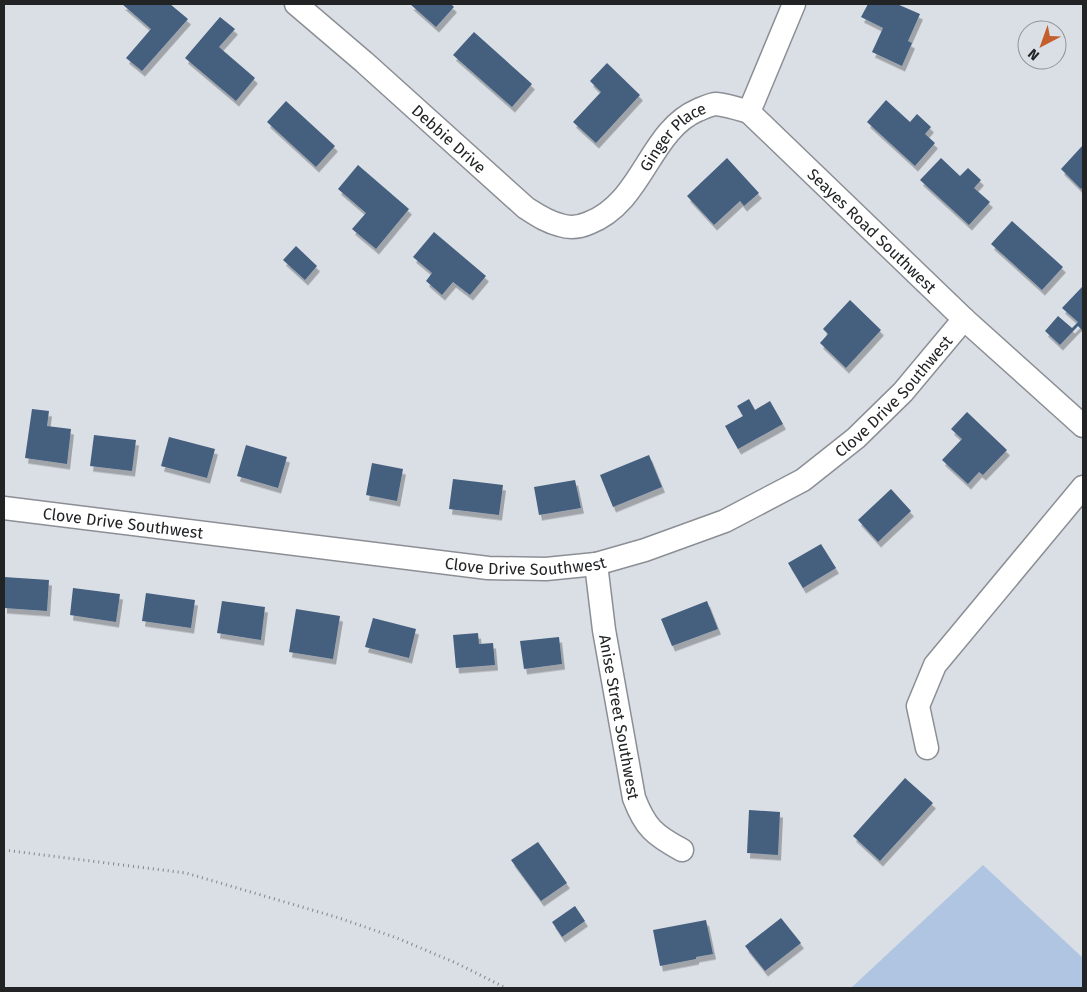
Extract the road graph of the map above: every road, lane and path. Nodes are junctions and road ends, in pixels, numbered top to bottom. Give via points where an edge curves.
1 (296, 4) edge
2 (794, 4) edge
3 (749, 112) junction
4 (616, 206) joint
5 (964, 319) junction
6 (1083, 426) edge
7 (1083, 487) edge
8 (4, 508) edge
9 (596, 564) junction
10 (927, 748) dead end
11 (4, 850) edge
12 (682, 850) dead end
13 (506, 988) edge

1 - 4 street, Debbie Drive via 526,208 547,221 580,227 602,218
2 - 3 street
3 - 4 street, Ginger Place via 714,104 692,113 672,130
3 - 5 street, Seayes Road Southwest
5 - 6 street, Seayes Road Southwest
5 - 9 street, Clove Drive Southwest via 903,392 828,462 803,480 725,520 645,550
7 - 10 street via 935,665 918,706
8 - 9 street, Clove Drive Southwest via 488,568 546,569
9 - 12 street, Anise Street Southwest via 604,630 634,798 642,819 661,839
11 - 13 path via 186,873 397,938

